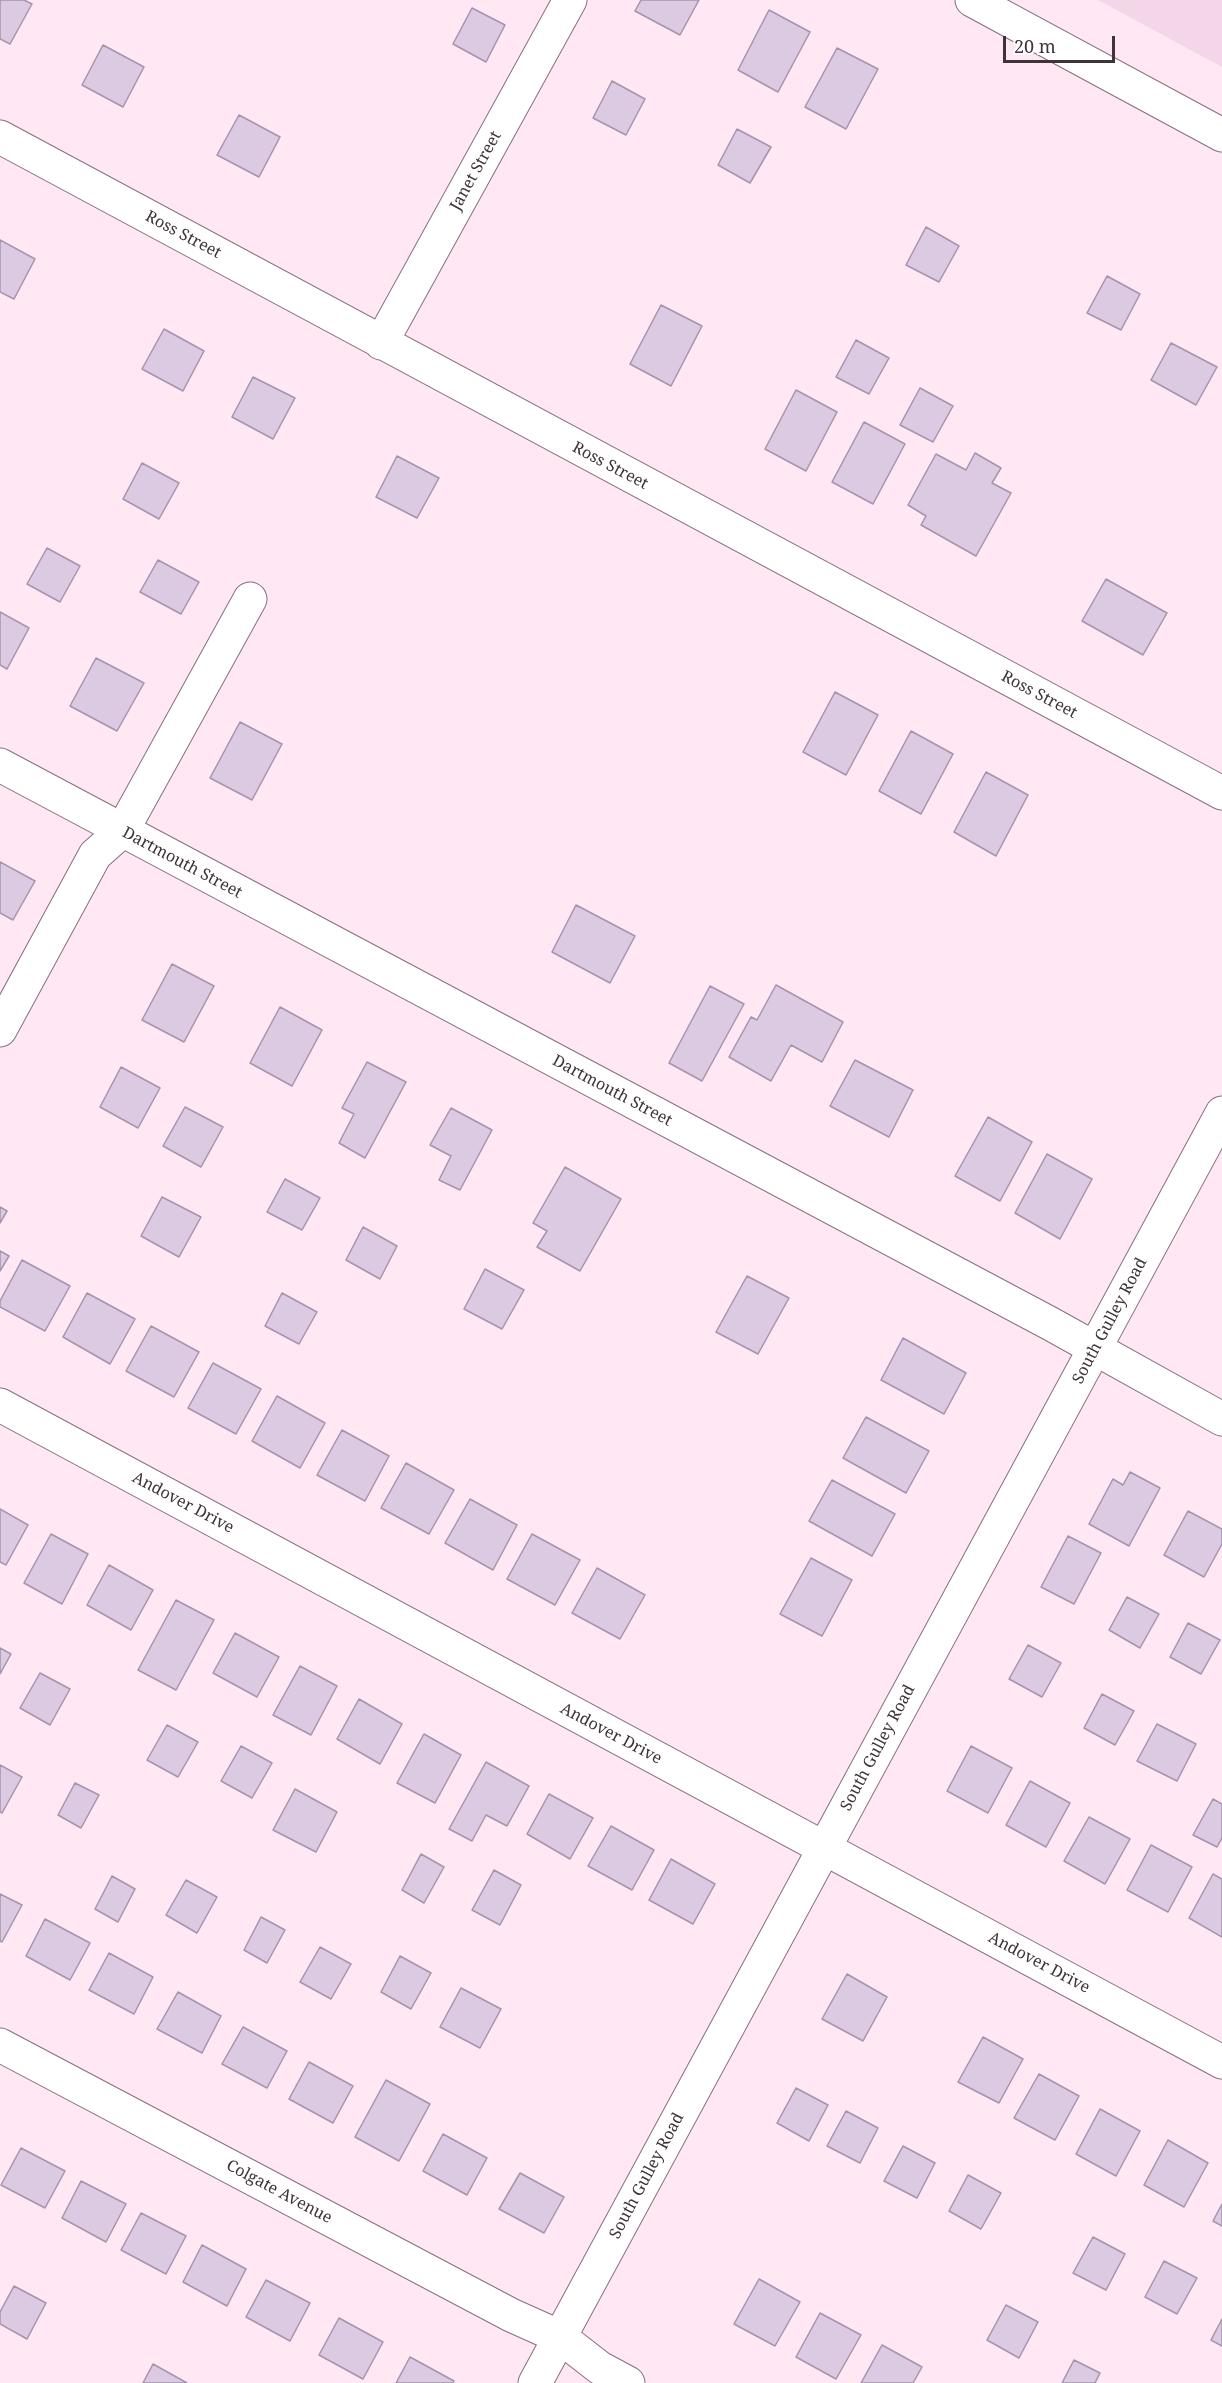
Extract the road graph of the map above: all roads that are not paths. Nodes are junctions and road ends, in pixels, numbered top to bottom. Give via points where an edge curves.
1 (570, 0) edge
2 (972, 0) edge
3 (1222, 135) edge
4 (0, 137) edge
5 (381, 343) junction
6 (250, 599) dead end
7 (0, 765) edge
8 (1222, 793) edge
9 (122, 831) junction
10 (0, 1030) edge
11 (1222, 1113) edge
12 (1094, 1349) junction
13 (0, 1405) edge
14 (1222, 1419) edge
15 (824, 1849) junction
16 (0, 2045) edge
17 (1222, 2062) edge
18 (560, 2337) junction
19 (535, 2383) edge
20 (628, 2383) edge

1 - 5 street, Janet Street
2 - 3 street
4 - 5 street, Ross Street
5 - 8 street, Ross Street
6 - 9 street
7 - 9 street, Dartmouth Street
9 - 10 street via 95,855
9 - 12 street, Dartmouth Street
11 - 12 street, South Gulley Road
12 - 14 street, Dartmouth Street
12 - 15 street, South Gulley Road
13 - 15 street, Andover Drive
15 - 17 street, Andover Drive
15 - 18 street, South Gulley Road
16 - 18 street, Colgate Avenue via 511,2315
18 - 19 street, South Gulley Road
18 - 20 street, Colgate Avenue via 600,2368

